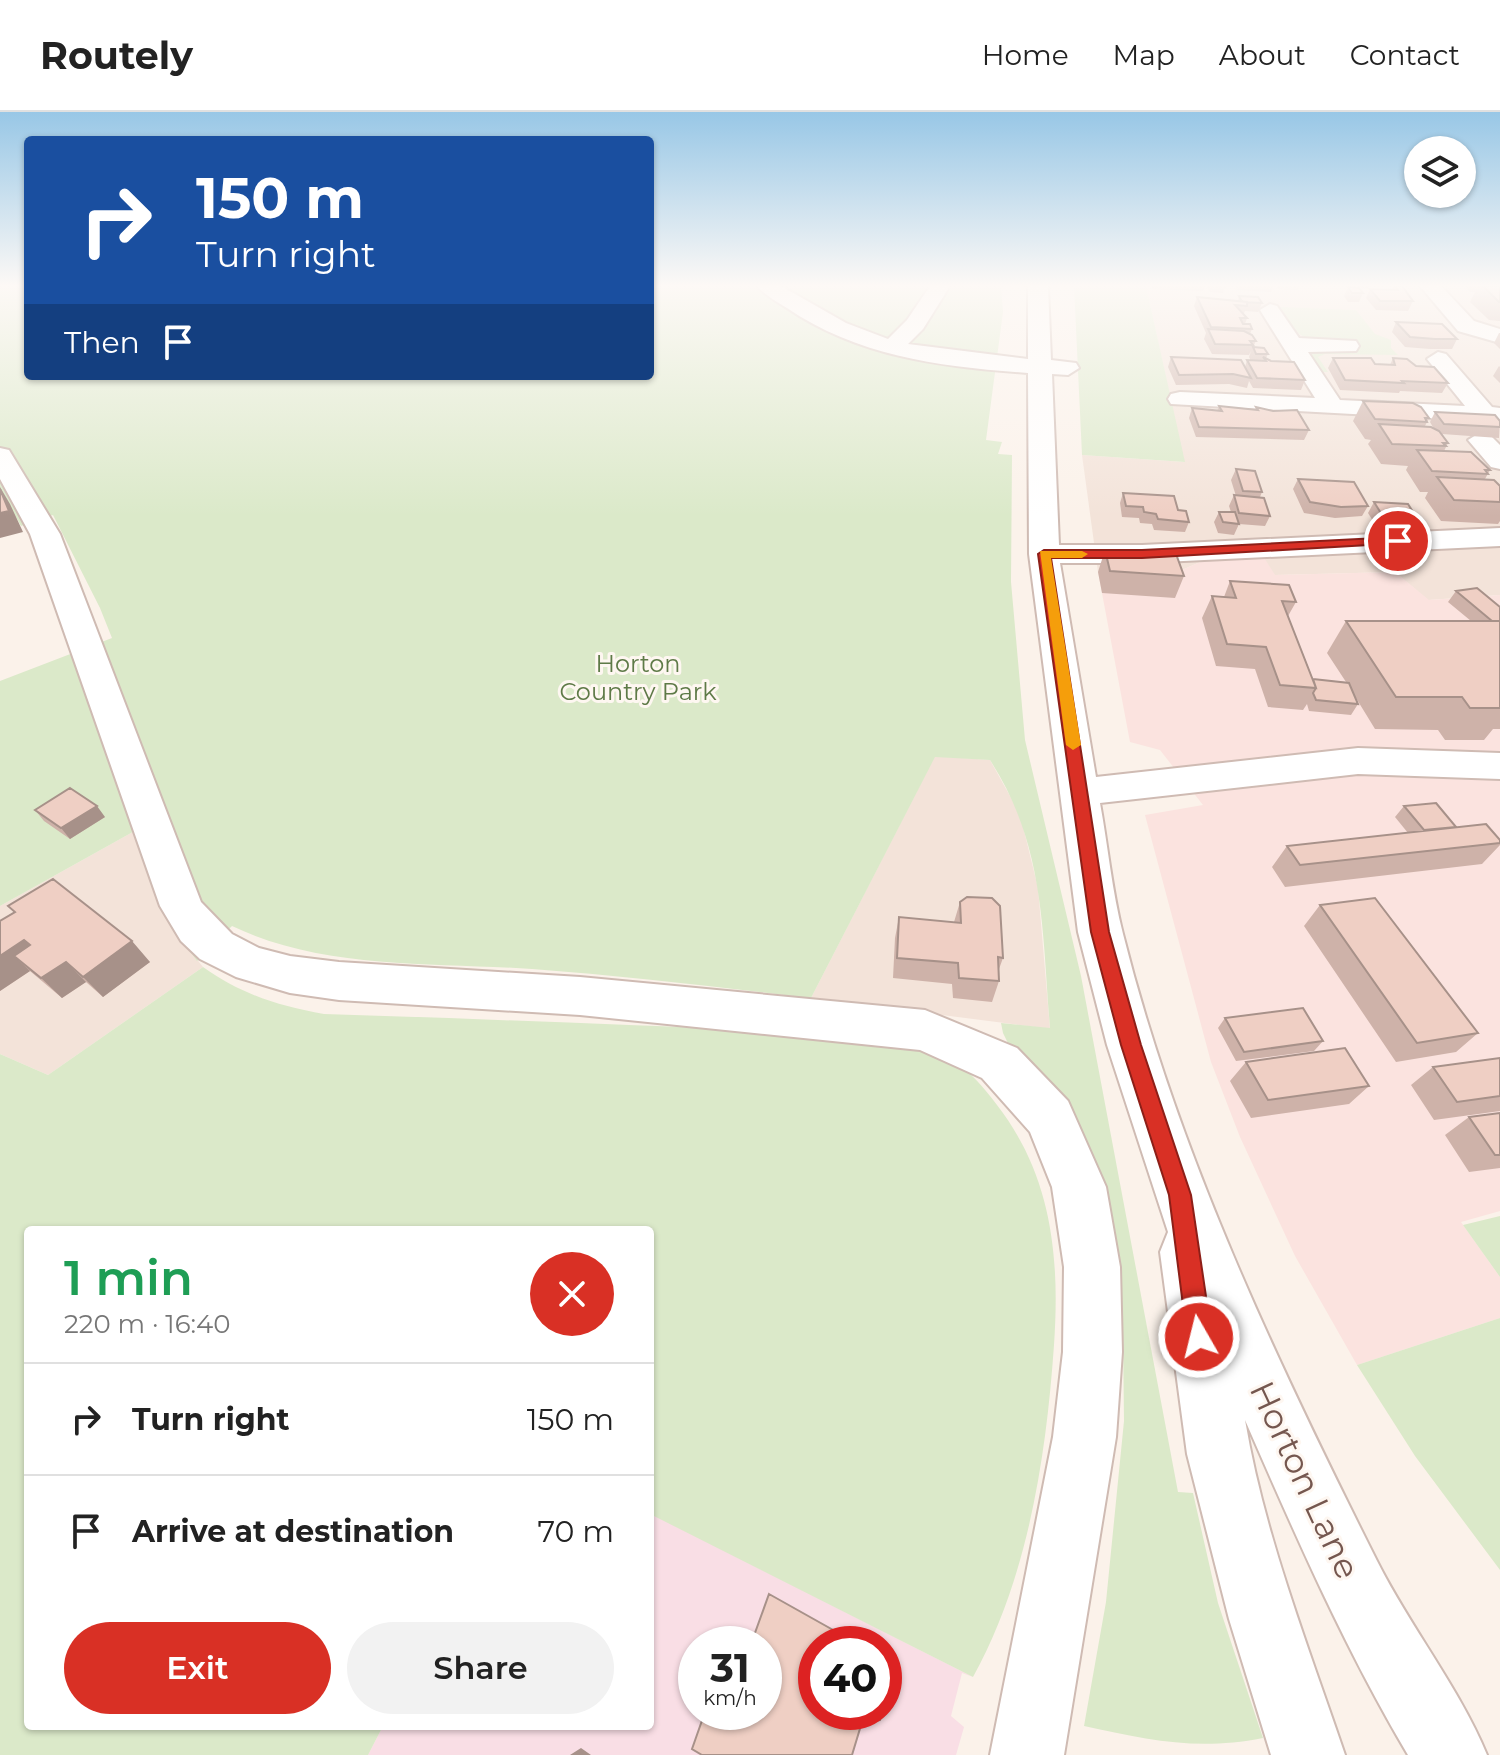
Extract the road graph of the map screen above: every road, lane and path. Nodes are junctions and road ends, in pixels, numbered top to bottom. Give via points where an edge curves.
1 (995, 363) edge
2 (1040, 363) edge
3 (1304, 363) edge
4 (1441, 363) edge
5 (1040, 367) junction
6 (1069, 368) dead end
7 (1180, 399) dead end
8 (1332, 406) junction
9 (1489, 423) edge
10 (0, 456) edge
11 (1500, 461) edge
12 (1500, 537) edge
13 (1044, 554) junction
14 (1500, 766) edge
15 (1080, 792) junction
16 (1180, 1195) junction
17 (1027, 1755) edge
18 (1308, 1755) edge
19 (1450, 1755) edge

1 - 5 street
2 - 5 street, Horton Lane
3 - 8 street
4 - 9 street
5 - 6 street
5 - 13 street, Horton Lane
7 - 8 street
8 - 9 street
9 - 11 street
10 - 17 street via 45,534 181,906 192,927 223,952 267,969 341,981 463,987 925,1030 984,1051 1032,1096 1070,1162 1082,1202 1090,1245 1094,1339 1080,1476
12 - 13 street
13 - 15 street, Horton Lane
14 - 15 street via 1358,761
15 - 16 street, Horton Lane via 1100,932
16 - 18 street, Horton Lane via 1219,1454
16 - 19 street, Horton Lane via 1353,1586

